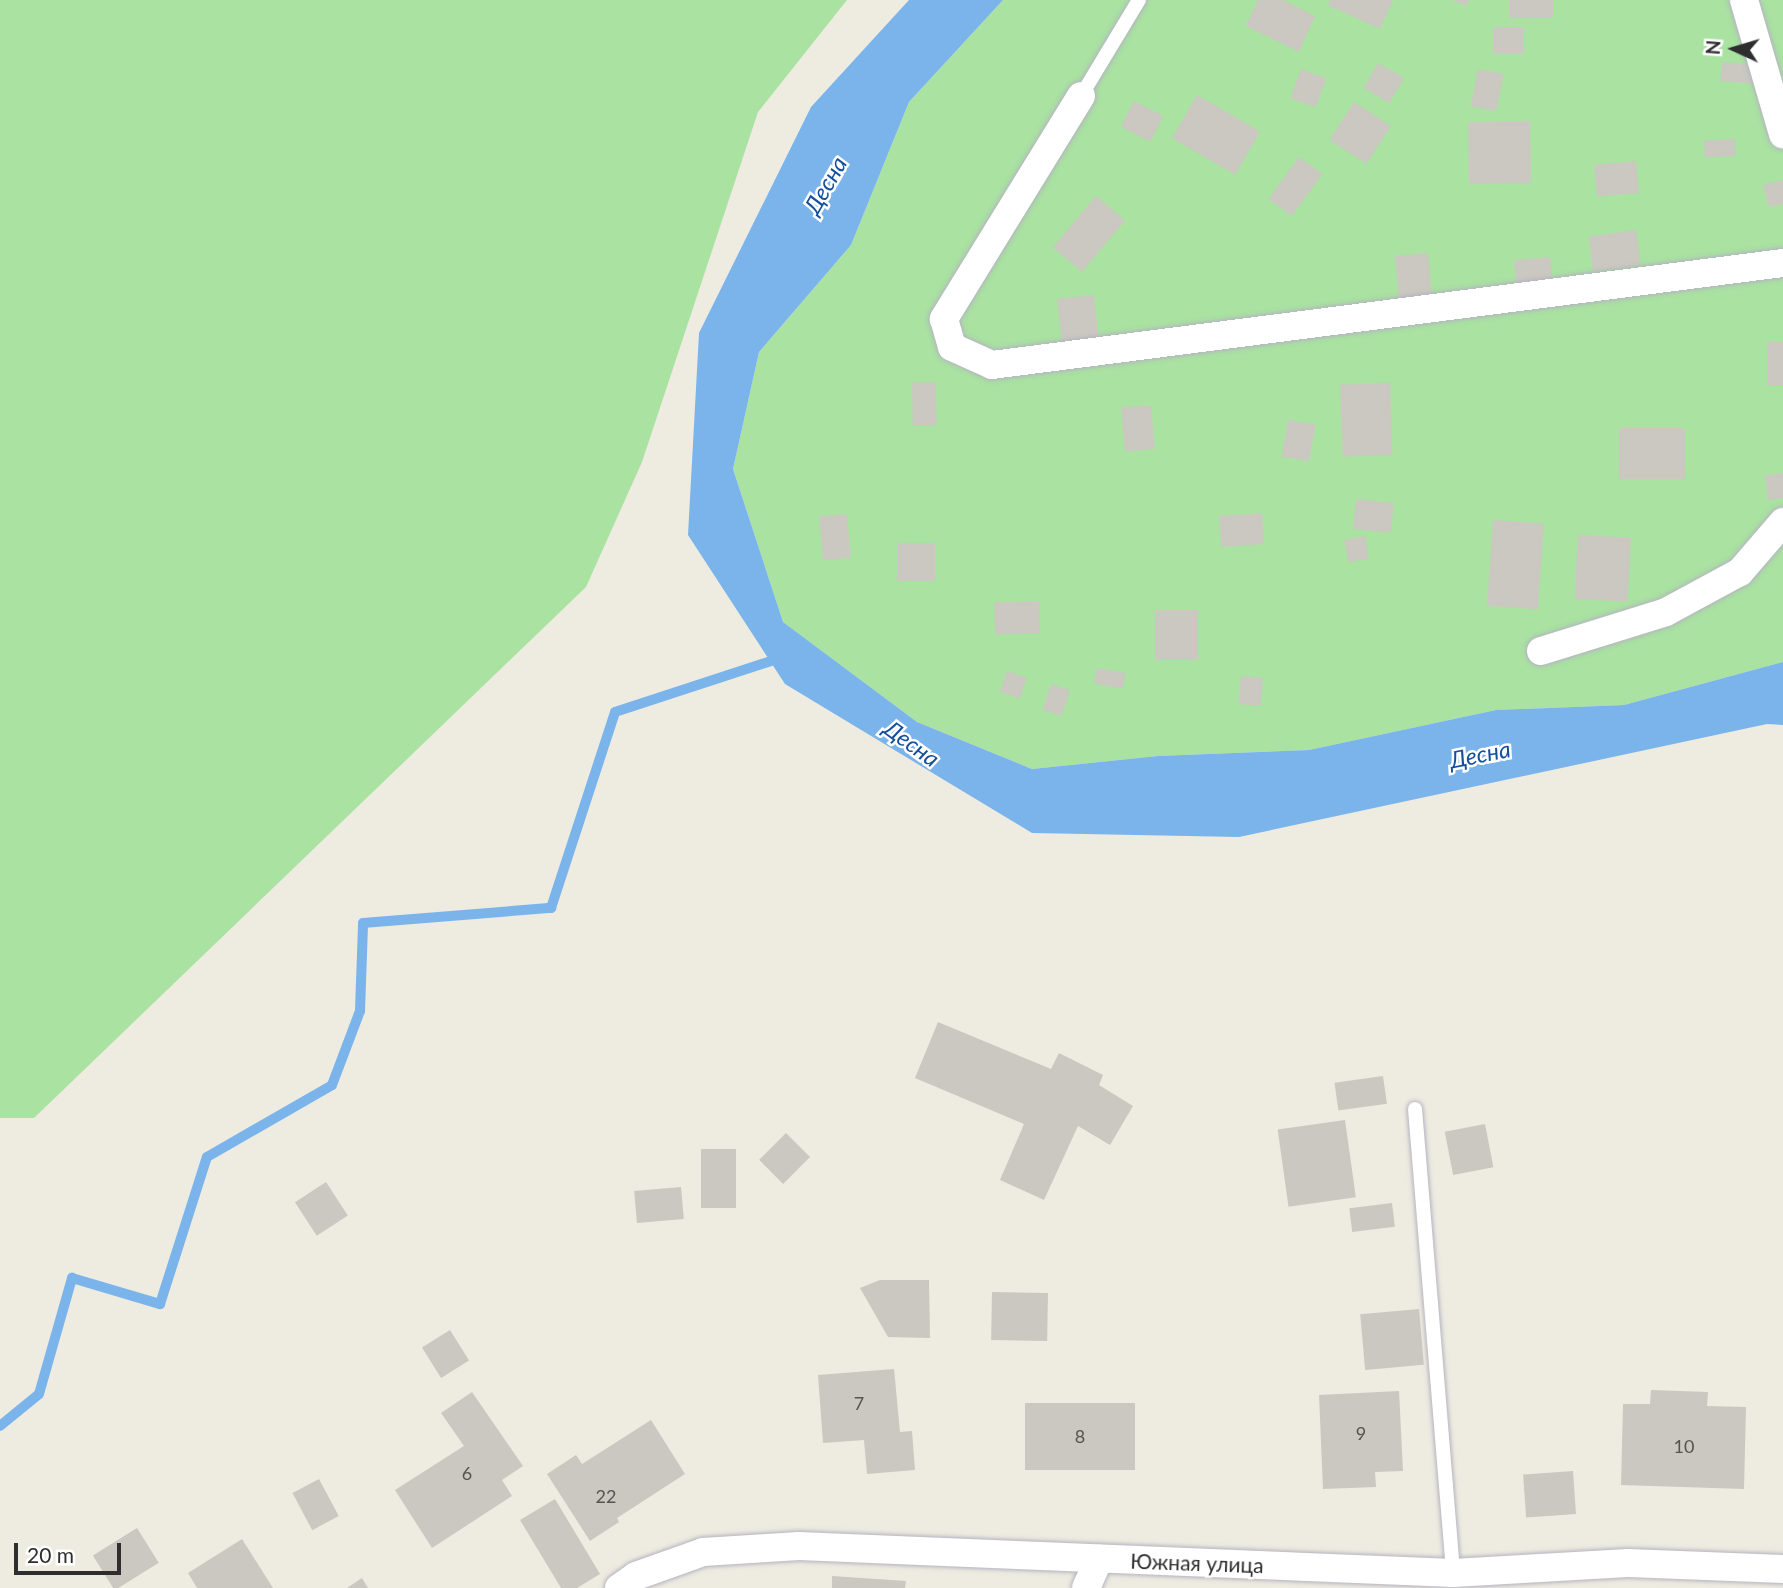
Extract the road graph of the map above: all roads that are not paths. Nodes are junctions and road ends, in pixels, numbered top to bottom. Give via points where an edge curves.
1 (1139, 0) edge
2 (1744, 0) edge
3 (1081, 96) joint
4 (1783, 134) edge
5 (1783, 263) edge
6 (1783, 522) edge
7 (1541, 652) dead end
8 (1415, 1109) dead end
9 (1099, 1559) junction
10 (1783, 1569) edge
11 (1452, 1573) junction
12 (1623, 1575) edge
13 (619, 1588) edge
14 (1086, 1588) edge

1 - 3 lane
2 - 4 street
3 - 5 street via 944,319 952,346 992,365
6 - 7 street via 1740,572 1666,612
8 - 11 lane
9 - 11 street, Южная улица
9 - 13 street, Южная улица via 799,1546 703,1552 636,1576
9 - 14 street
10 - 12 street, Южная улица
11 - 12 street, Южная улица

